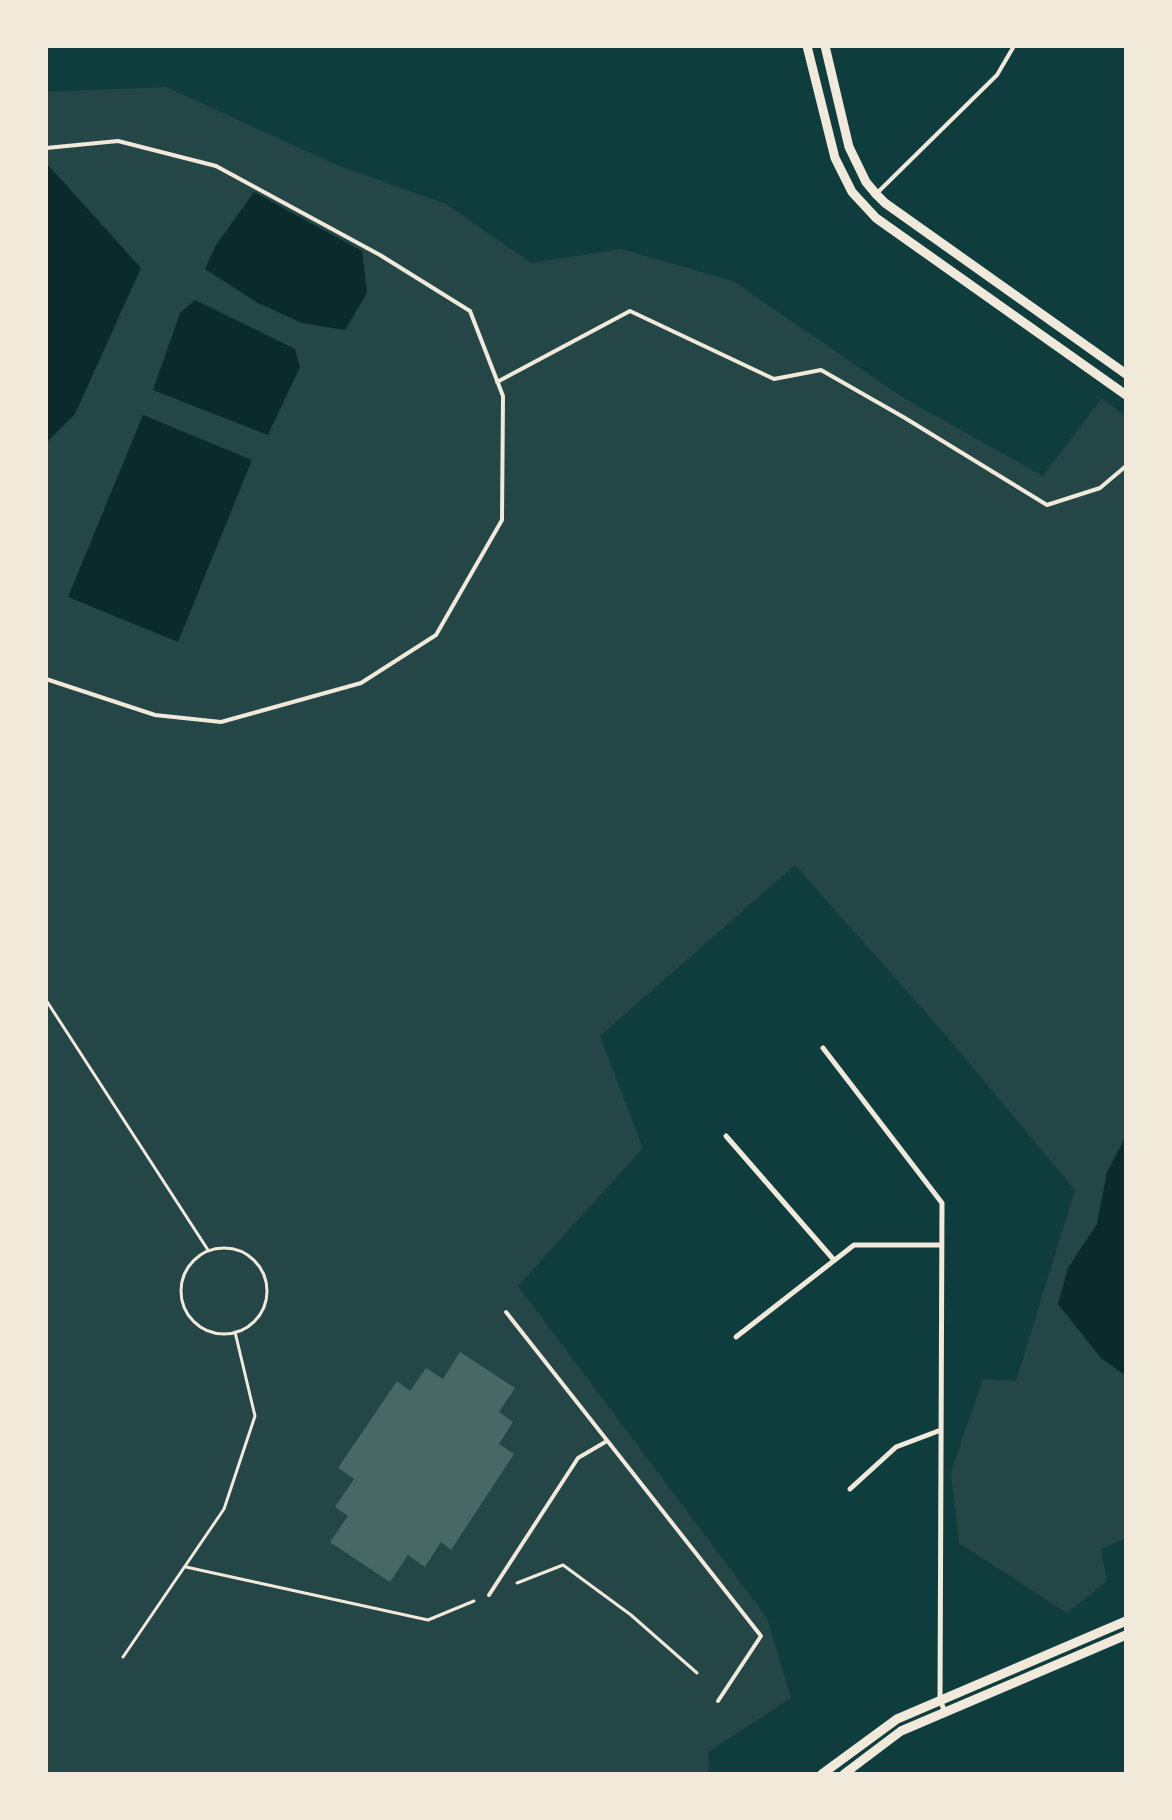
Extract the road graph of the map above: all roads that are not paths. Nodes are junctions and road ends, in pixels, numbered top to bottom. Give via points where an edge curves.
1 (807, 46) edge
2 (825, 46) edge
3 (1014, 46) edge
4 (46, 148) edge
5 (876, 194) junction
6 (1126, 374) edge
7 (497, 382) junction
8 (1126, 395) edge
9 (1126, 466) edge
10 (46, 679) edge
11 (823, 1048) dead end
12 (726, 1136) dead end
13 (942, 1245) junction
14 (834, 1260) junction
15 (506, 1312) dead end
16 (736, 1337) dead end
17 (941, 1430) junction
18 (607, 1441) junction
19 (850, 1489) dead end
20 (489, 1595) road end
21 (1126, 1621) edge
22 (1126, 1635) edge
23 (940, 1700) junction
24 (718, 1701) dead end
25 (945, 1712) junction
26 (822, 1774) edge
27 (844, 1774) edge

1 - 8 street via 835,158 852,192 876,218
2 - 5 street via 849,147 866,182
3 - 5 lane via 997,75
4 - 7 lane via 118,141 216,166 380,255 470,311
5 - 6 street
7 - 9 lane via 630,311 774,379 821,370 1047,505 1100,488
7 - 10 lane via 503,396 502,520 436,635 361,683 221,722 155,715
11 - 13 street via 942,1203
12 - 14 street
13 - 14 street via 854,1245
13 - 17 street
14 - 16 street
15 - 18 lane
17 - 19 street via 896,1447
17 - 23 street
18 - 20 lane via 578,1458
18 - 24 lane via 761,1636
21 - 23 street
22 - 25 street
23 - 25 street
23 - 26 street via 897,1719
25 - 27 street via 901,1731

